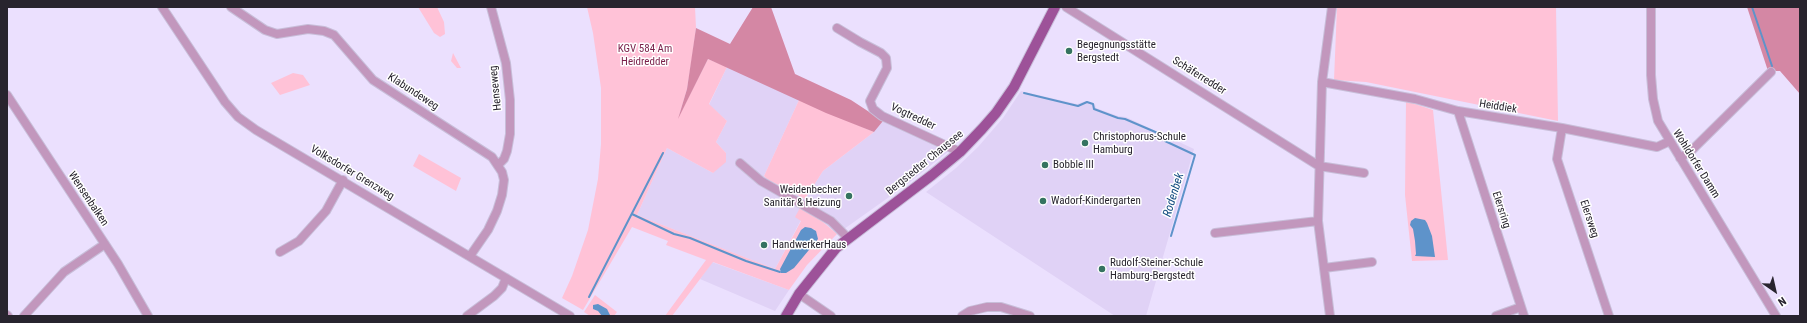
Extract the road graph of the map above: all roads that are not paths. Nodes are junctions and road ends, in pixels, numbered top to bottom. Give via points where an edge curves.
1 (162, 7) edge
2 (231, 7) edge
3 (491, 7) edge
4 (1055, 7) edge
5 (1066, 7) edge
6 (1332, 7) edge
7 (1650, 7) edge
8 (836, 28) dead end
9 (1771, 72) dead end
10 (1322, 82) junction
11 (7, 95) edge
12 (1458, 111) junction
13 (1562, 128) junction
14 (1670, 141) junction
15 (960, 152) junction
16 (1680, 158) junction
17 (740, 163) dead end
18 (498, 165) junction
19 (1319, 166) junction
20 (1364, 173) dead end
21 (343, 180) junction
22 (1318, 221) junction
23 (1215, 233) dead end
24 (848, 238) junction
25 (105, 244) junction
26 (280, 252) dead end
27 (470, 256) junction
28 (1372, 262) dead end
29 (1324, 268) junction
30 (506, 278) junction
31 (799, 294) junction
32 (1520, 307) junction
33 (24, 316) edge
34 (148, 316) edge
35 (467, 316) edge
36 (570, 316) edge
37 (786, 316) edge
38 (831, 316) edge
39 (962, 316) edge
40 (1030, 316) edge
41 (1330, 316) edge
42 (1496, 316) edge
43 (1524, 316) edge
44 (1609, 316) edge
45 (1776, 316) edge

1 - 21 street, Volksdorfer Grenzweg via 224,102 238,118
2 - 18 street, Klabundeweg via 265,30 277,34 313,30 334,35 373,80 481,150
3 - 18 street, Henseweg via 506,64 510,100 507,152
4 - 15 main road, Bergstedter Chaussee via 1014,87 996,113
5 - 19 street, Schäferredder
6 - 10 street
7 - 14 street, Wohldorfer Damm via 1653,99 1658,121
8 - 15 street, Vogtredder via 886,58 887,68 870,101 873,109 882,116
9 - 16 street via 1691,151
10 - 12 street, Heiddiek via 1415,99
10 - 19 street
11 - 25 street, Wensenbalken
12 - 13 street, Heiddiek
12 - 32 street, Elersring
13 - 14 street, Heiddiek via 1657,146
13 - 44 street, Elersweg via 1557,159
14 - 16 street, Wohldorfer Damm
15 - 24 main road, Bergstedter Chaussee
16 - 45 street, Wohldorfer Damm
17 - 24 street via 761,181 831,221
18 - 27 street via 504,180 502,195 488,230
19 - 20 street
19 - 22 street
21 - 26 street via 326,211 299,242
21 - 27 street, Volksdorfer Grenzweg
22 - 23 street
22 - 29 street
24 - 31 main road, Bergstedter Chaussee via 827,257
25 - 33 street via 64,272
25 - 34 street, Wensenbalken
27 - 30 street, Volksdorfer Grenzweg
28 - 29 street
29 - 41 street
30 - 35 street via 502,288 494,296
30 - 36 street, Volksdorfer Grenzweg
31 - 37 main road, Bergstedter Chaussee
31 - 38 street
32 - 42 street
32 - 43 street, Elersring
39 - 40 street via 987,307 1001,307

